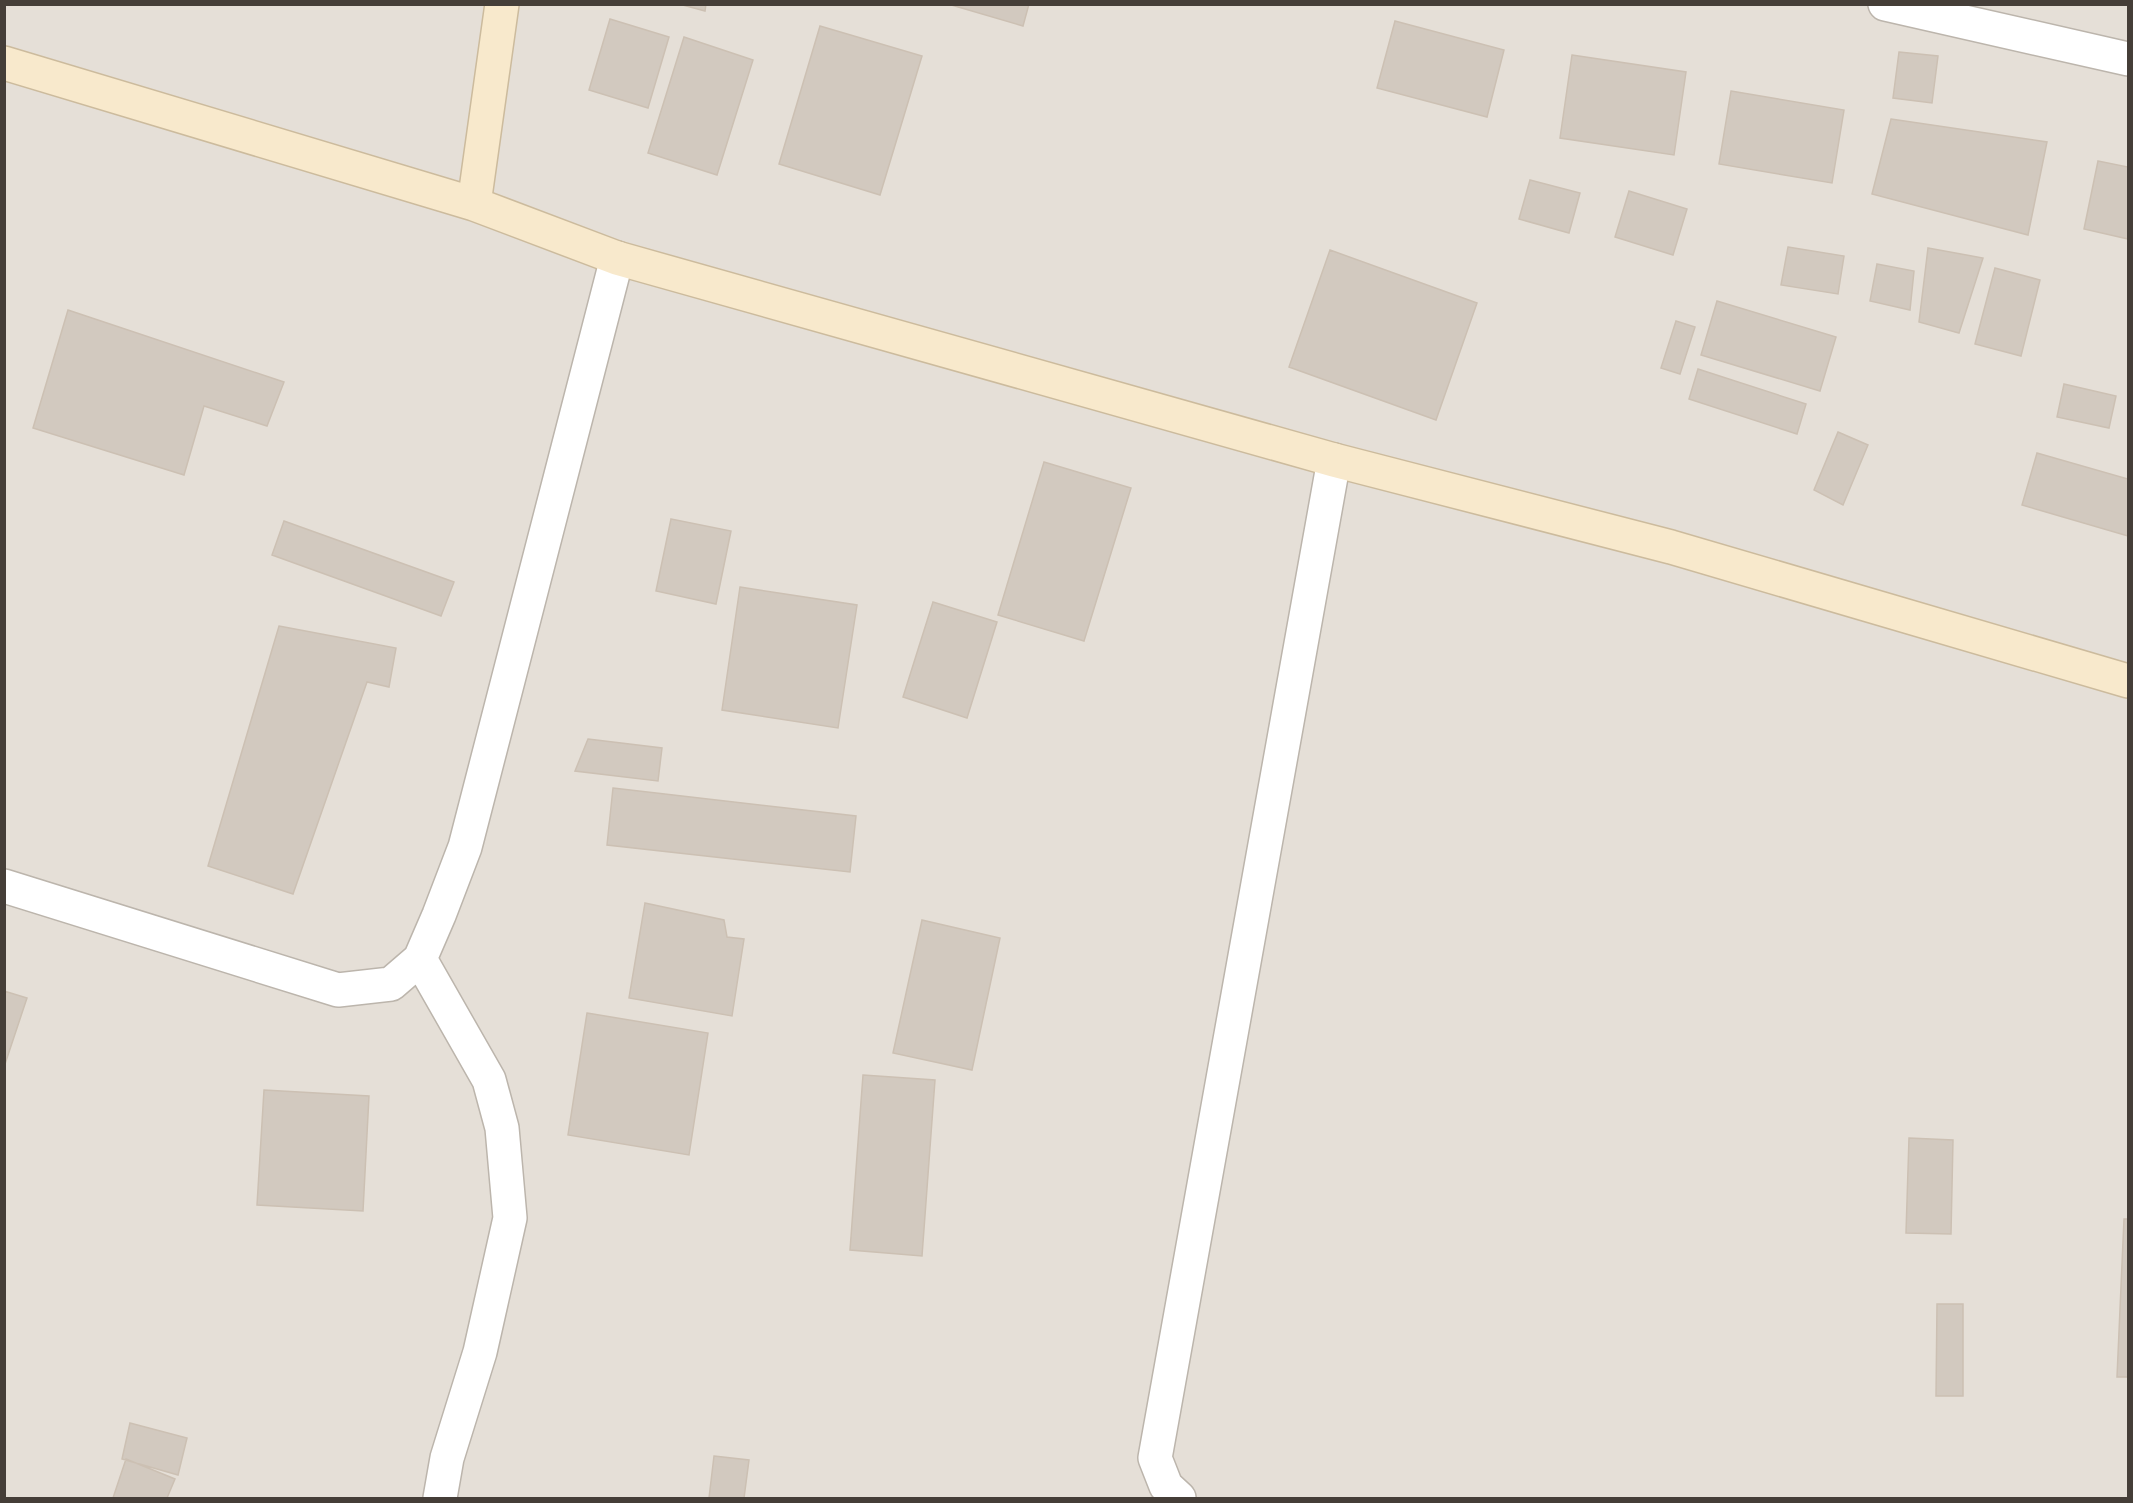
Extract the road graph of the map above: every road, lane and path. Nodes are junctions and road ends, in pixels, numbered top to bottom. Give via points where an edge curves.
1 (502, 4) edge
2 (1885, 4) edge
3 (2128, 59) edge
4 (4, 63) edge
5 (474, 204) junction
6 (617, 258) junction
7 (1334, 460) junction
8 (2128, 681) edge
9 (4, 886) edge
10 (420, 959) junction
11 (440, 1498) edge
12 (1179, 1498) edge

1 - 5 street
2 - 3 street
4 - 5 street
5 - 6 street
6 - 7 street
6 - 10 street via 465,847
7 - 8 street via 1671,547
7 - 12 street via 1155,1458 1166,1486
9 - 10 street via 338,990 391,984
10 - 11 street via 489,1080 502,1128 510,1218 480,1352 447,1458

